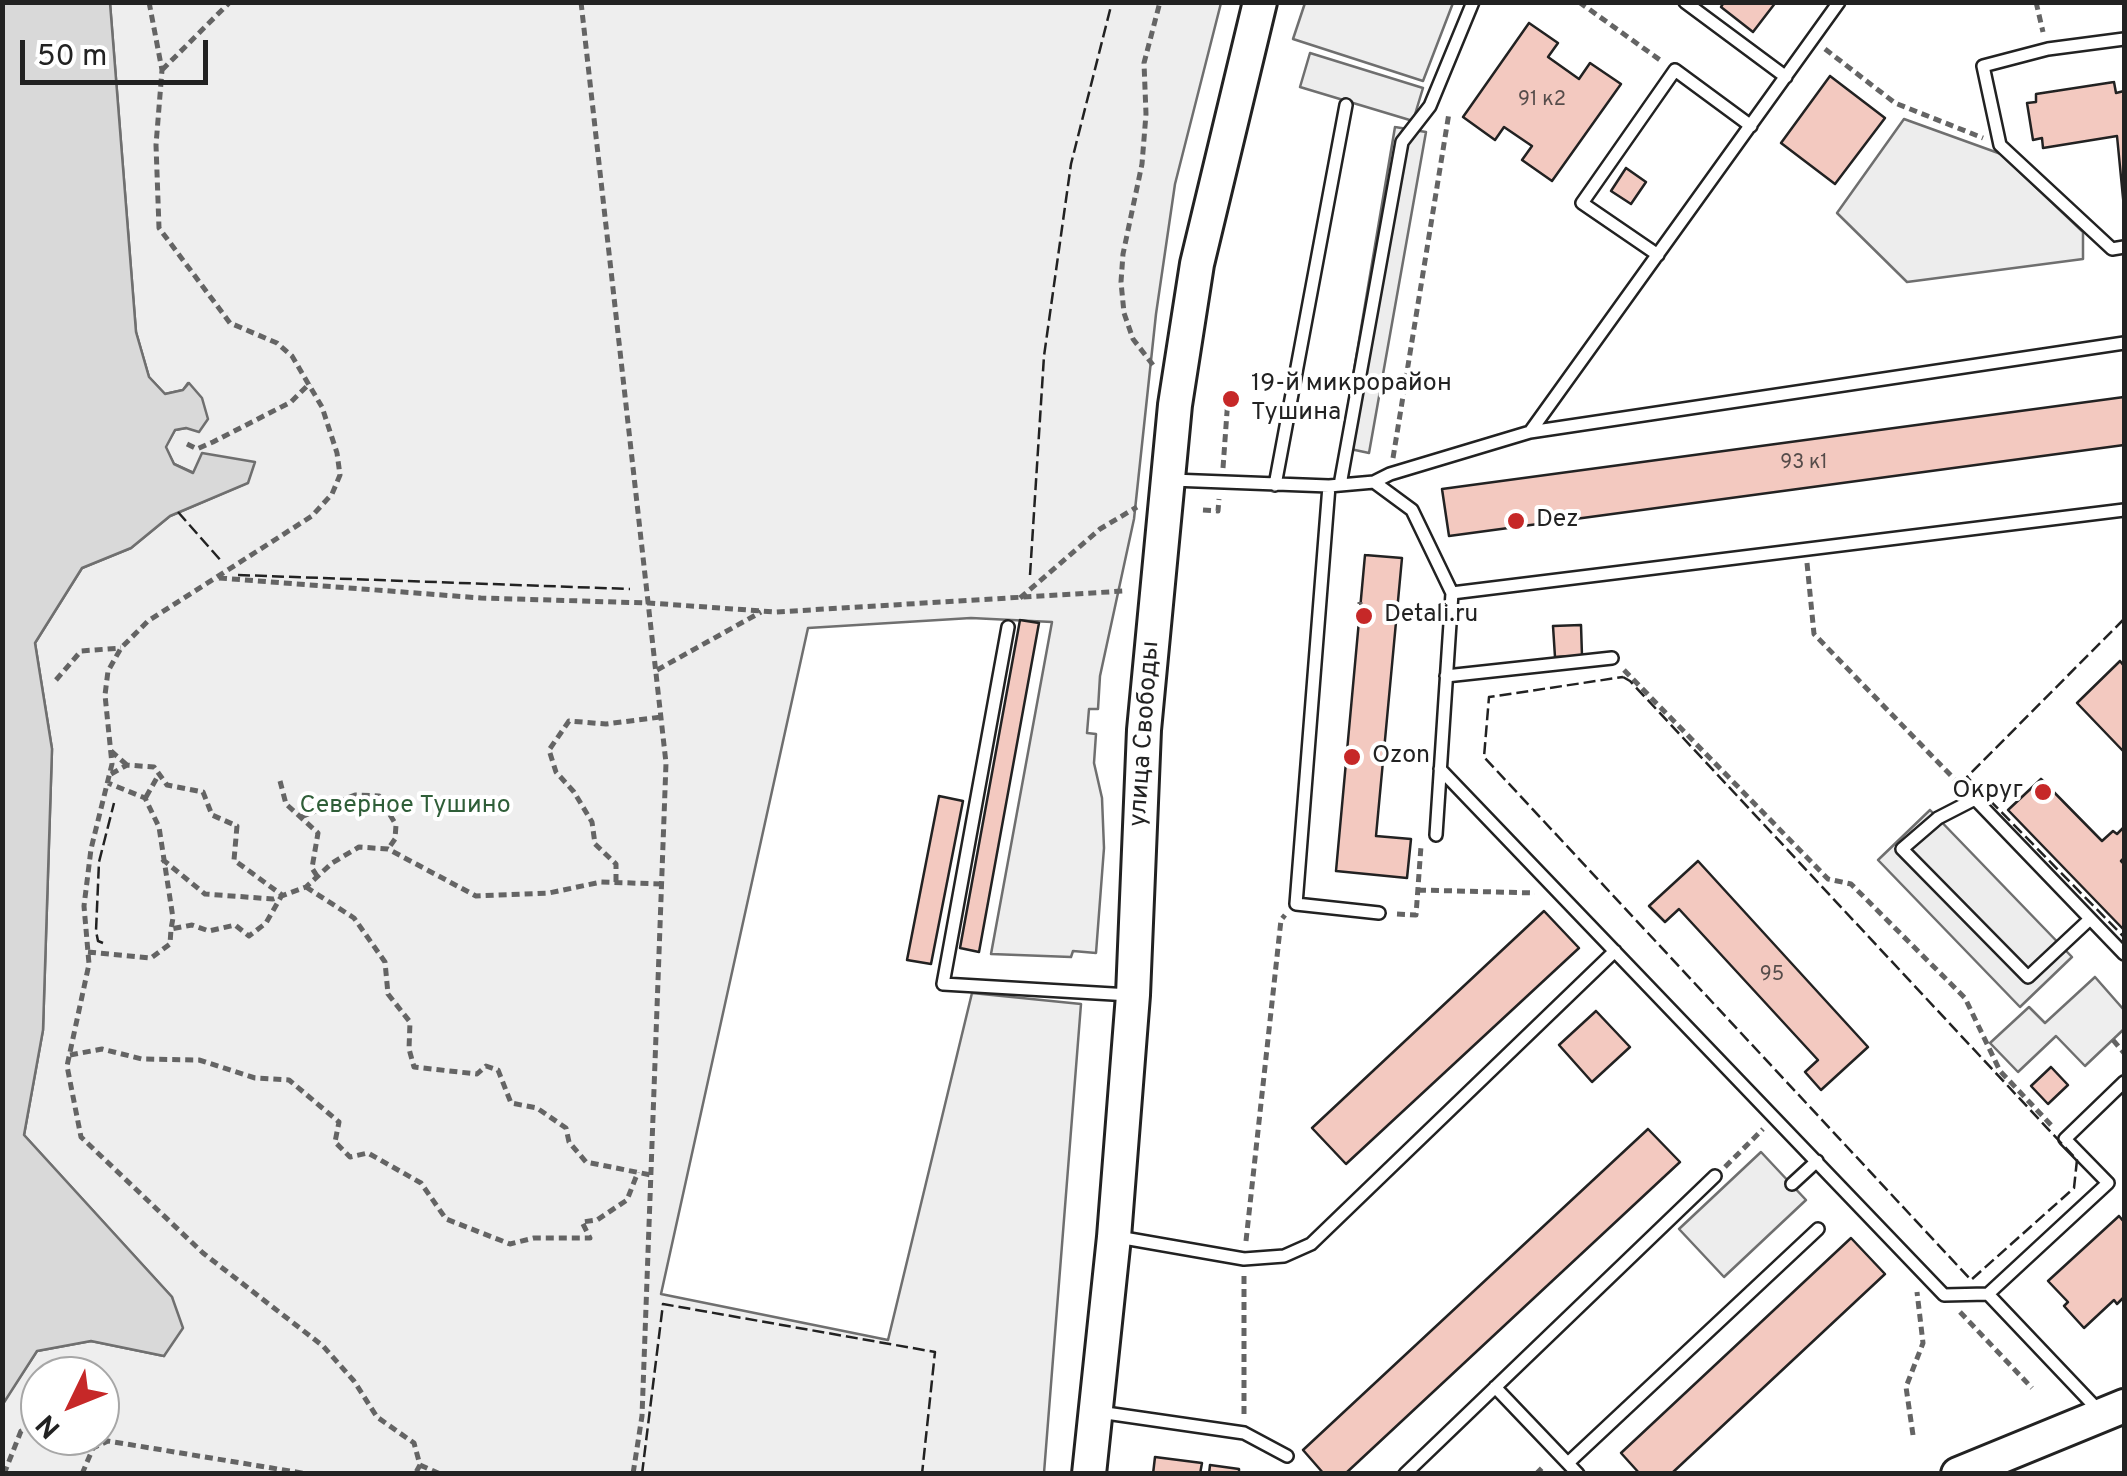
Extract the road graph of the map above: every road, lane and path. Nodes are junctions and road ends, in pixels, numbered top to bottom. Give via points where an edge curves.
1 (149, 2) edge
2 (230, 2) edge
3 (581, 2) edge
4 (1160, 2) edge
5 (1260, 2) edge
6 (1473, 2) edge
7 (1579, 2) edge
8 (1686, 2) edge
9 (1839, 2) edge
10 (2036, 2) edge
11 (1813, 40) junction
12 (2124, 40) edge
13 (2048, 50) junction
14 (162, 70) junction
15 (1675, 70) junction
16 (1786, 77) junction
17 (1346, 105) dead end
18 (1449, 111) dead end
19 (1751, 126) junction
20 (2000, 145) junction
21 (2124, 248) edge
22 (1658, 255) junction
23 (2124, 343) edge
24 (1153, 365) dead end
25 (310, 383) junction
26 (1228, 398) dead end
27 (1530, 432) junction
28 (187, 444) dead end
29 (1390, 474) junction
30 (1168, 480) junction
31 (1374, 482) junction
32 (1222, 484) junction
33 (1275, 485) junction
34 (1335, 485) junction
35 (1140, 505) dead end
36 (1203, 510) dead end
37 (2124, 510) edge
38 (1805, 548) junction
39 (216, 578) junction
40 (1124, 591) dead end
41 (1452, 593) junction
42 (1020, 598) junction
43 (648, 603) junction
44 (764, 611) junction
45 (1008, 627) dead end
46 (121, 648) junction
47 (1612, 658) joint
48 (656, 670) junction
49 (1446, 676) junction
50 (56, 680) dead end
51 (661, 717) junction
52 (110, 751) junction
53 (127, 765) junction
54 (1440, 769) junction
55 (159, 774) junction
56 (108, 779) junction
57 (280, 781) dead end
58 (1978, 796) junction
59 (145, 798) junction
60 (301, 817) junction
61 (1436, 835) joint
62 (388, 848) junction
63 (162, 859) junction
64 (317, 877) junction
65 (616, 882) junction
66 (662, 884) junction
67 (306, 887) junction
68 (1418, 890) junction
69 (1560, 893) junction
70 (282, 896) junction
71 (1296, 904) junction
72 (1379, 913) joint
73 (2090, 919) junction
74 (172, 929) junction
75 (1616, 951) junction
76 (88, 952) junction
77 (2124, 954) edge
78 (1133, 995) junction
79 (2113, 1040) dead end
80 (2124, 1053) edge
81 (69, 1056) junction
82 (2124, 1082) edge
83 (1775, 1118) junction
84 (2064, 1139) junction
85 (1817, 1161) junction
86 (638, 1172) junction
87 (651, 1175) junction
88 (1715, 1176) joint
89 (1792, 1184) dead end
90 (1818, 1228) dead end
91 (1114, 1236) junction
92 (1244, 1259) junction
93 (1912, 1261) junction
94 (1988, 1294) junction
95 (1944, 1295) junction
96 (1495, 1386) junction
97 (2032, 1388) dead end
98 (1093, 1411) junction
99 (2114, 1411) edge
100 (1244, 1434) junction
101 (1913, 1435) dead end
102 (20, 1436) edge
103 (120, 1443) edge
104 (1287, 1456) dead end
105 (1568, 1463) junction
106 (420, 1465) junction
107 (4, 1474) edge
108 (308, 1474) edge
109 (415, 1474) edge
110 (440, 1474) edge
111 (634, 1474) edge
112 (1089, 1474) edge
113 (1405, 1474) edge
114 (1578, 1474) edge
115 (1958, 1474) edge

1 - 14 path
2 - 14 path
3 - 43 path
4 - 24 path via 1144,63 1142,164 1121,282 1132,339
5 - 30 main road, улица Свободы via 1197,264
6 - 34 lane via 1430,106 1402,142
7 - 15 path
8 - 16 lane
9 - 11 lane
10 - 13 path
11 - 16 lane
11 - 20 path via 1895,103
12 - 13 lane
13 - 20 lane via 1982,66
14 - 25 path via 159,228 230,323 277,343
15 - 19 lane
15 - 22 lane via 1582,203
16 - 19 lane
17 - 33 lane
18 - 29 path
19 - 22 lane
20 - 21 lane via 2112,249
22 - 27 lane
23 - 27 lane
25 - 28 path via 292,402 214,442 197,449
25 - 39 path via 337,453 340,475 332,494 312,516
26 - 32 path
27 - 29 lane
29 - 31 lane
30 - 32 lane
30 - 78 main road, улица Свободы via 1144,730
31 - 34 lane
31 - 41 lane via 1412,510
32 - 33 lane
32 - 36 path via 1218,511
33 - 34 lane
34 - 71 lane
35 - 42 path via 1100,529
37 - 38 lane
38 - 41 lane
38 - 58 path via 1814,634
39 - 43 path
39 - 46 path via 148,621
40 - 42 path
41 - 49 lane
42 - 44 path
43 - 44 path
43 - 48 path
44 - 48 path
45 - 78 lane via 942,984
46 - 50 path via 81,651
46 - 52 path via 105,695
47 - 49 lane
47 - 84 path via 1828,879 1851,884 1965,998 2000,1070
48 - 51 path
49 - 54 lane
51 - 65 path via 569,721 549,750 556,772 592,822 595,844 616,864
51 - 66 path
52 - 53 path
52 - 56 path
53 - 55 path via 154,767
53 - 56 path
54 - 61 lane
54 - 69 lane
55 - 59 path
55 - 70 path via 167,785 203,792 212,815 236,826 234,860
56 - 59 path
56 - 76 path via 84,906
57 - 60 path via 286,804
58 - 73 lane
58 - 73 lane via 1902,849 2028,977
59 - 63 path via 159,826
60 - 62 path via 355,795 379,796 396,825
60 - 64 path via 318,833 312,868
61 - 68 path via 1422,835
62 - 64 path via 359,847
62 - 65 path via 476,896
63 - 70 path via 205,894
63 - 74 path
64 - 67 path
65 - 66 path
66 - 87 path
67 - 70 path
67 - 86 path via 354,918 385,962 388,994 410,1022 414,1067 498,1070 511,1104 537,1108 566,1128 586,1162
68 - 69 path
68 - 72 path via 1416,915
69 - 75 lane
70 - 74 path via 266,924 249,936 235,925 208,932 192,925
71 - 72 lane
71 - 92 path via 1280,920
73 - 77 lane
74 - 76 path via 170,944 151,958
75 - 83 lane
75 - 92 lane via 1311,1244 1284,1256
76 - 81 path
78 - 91 main road, улица Свободы
79 - 80 path
81 - 86 path via 102,1050 199,1060 255,1078 290,1080 338,1122 335,1142 350,1157 368,1153 421,1183 446,1219 510,1244 590,1238 582,1222 627,1200
81 - 106 path via 81,1137 203,1253 323,1346 377,1417 414,1443
82 - 84 lane
83 - 85 lane
83 - 88 path
84 - 94 lane via 2108,1182
85 - 89 lane
85 - 93 lane
86 - 87 path
87 - 111 path
88 - 96 lane
90 - 105 lane
91 - 92 lane
91 - 98 main road, улица Свободы
92 - 100 path
93 - 95 lane
93 - 101 path via 1924,1343 1906,1387
94 - 95 lane
94 - 99 lane
95 - 97 path
96 - 105 lane
96 - 113 lane
98 - 100 lane
98 - 112 main road, улица Свободы
99 - 115 main road
100 - 104 lane
102 - 107 path
103 - 108 path
105 - 114 lane
106 - 109 path
106 - 110 path

